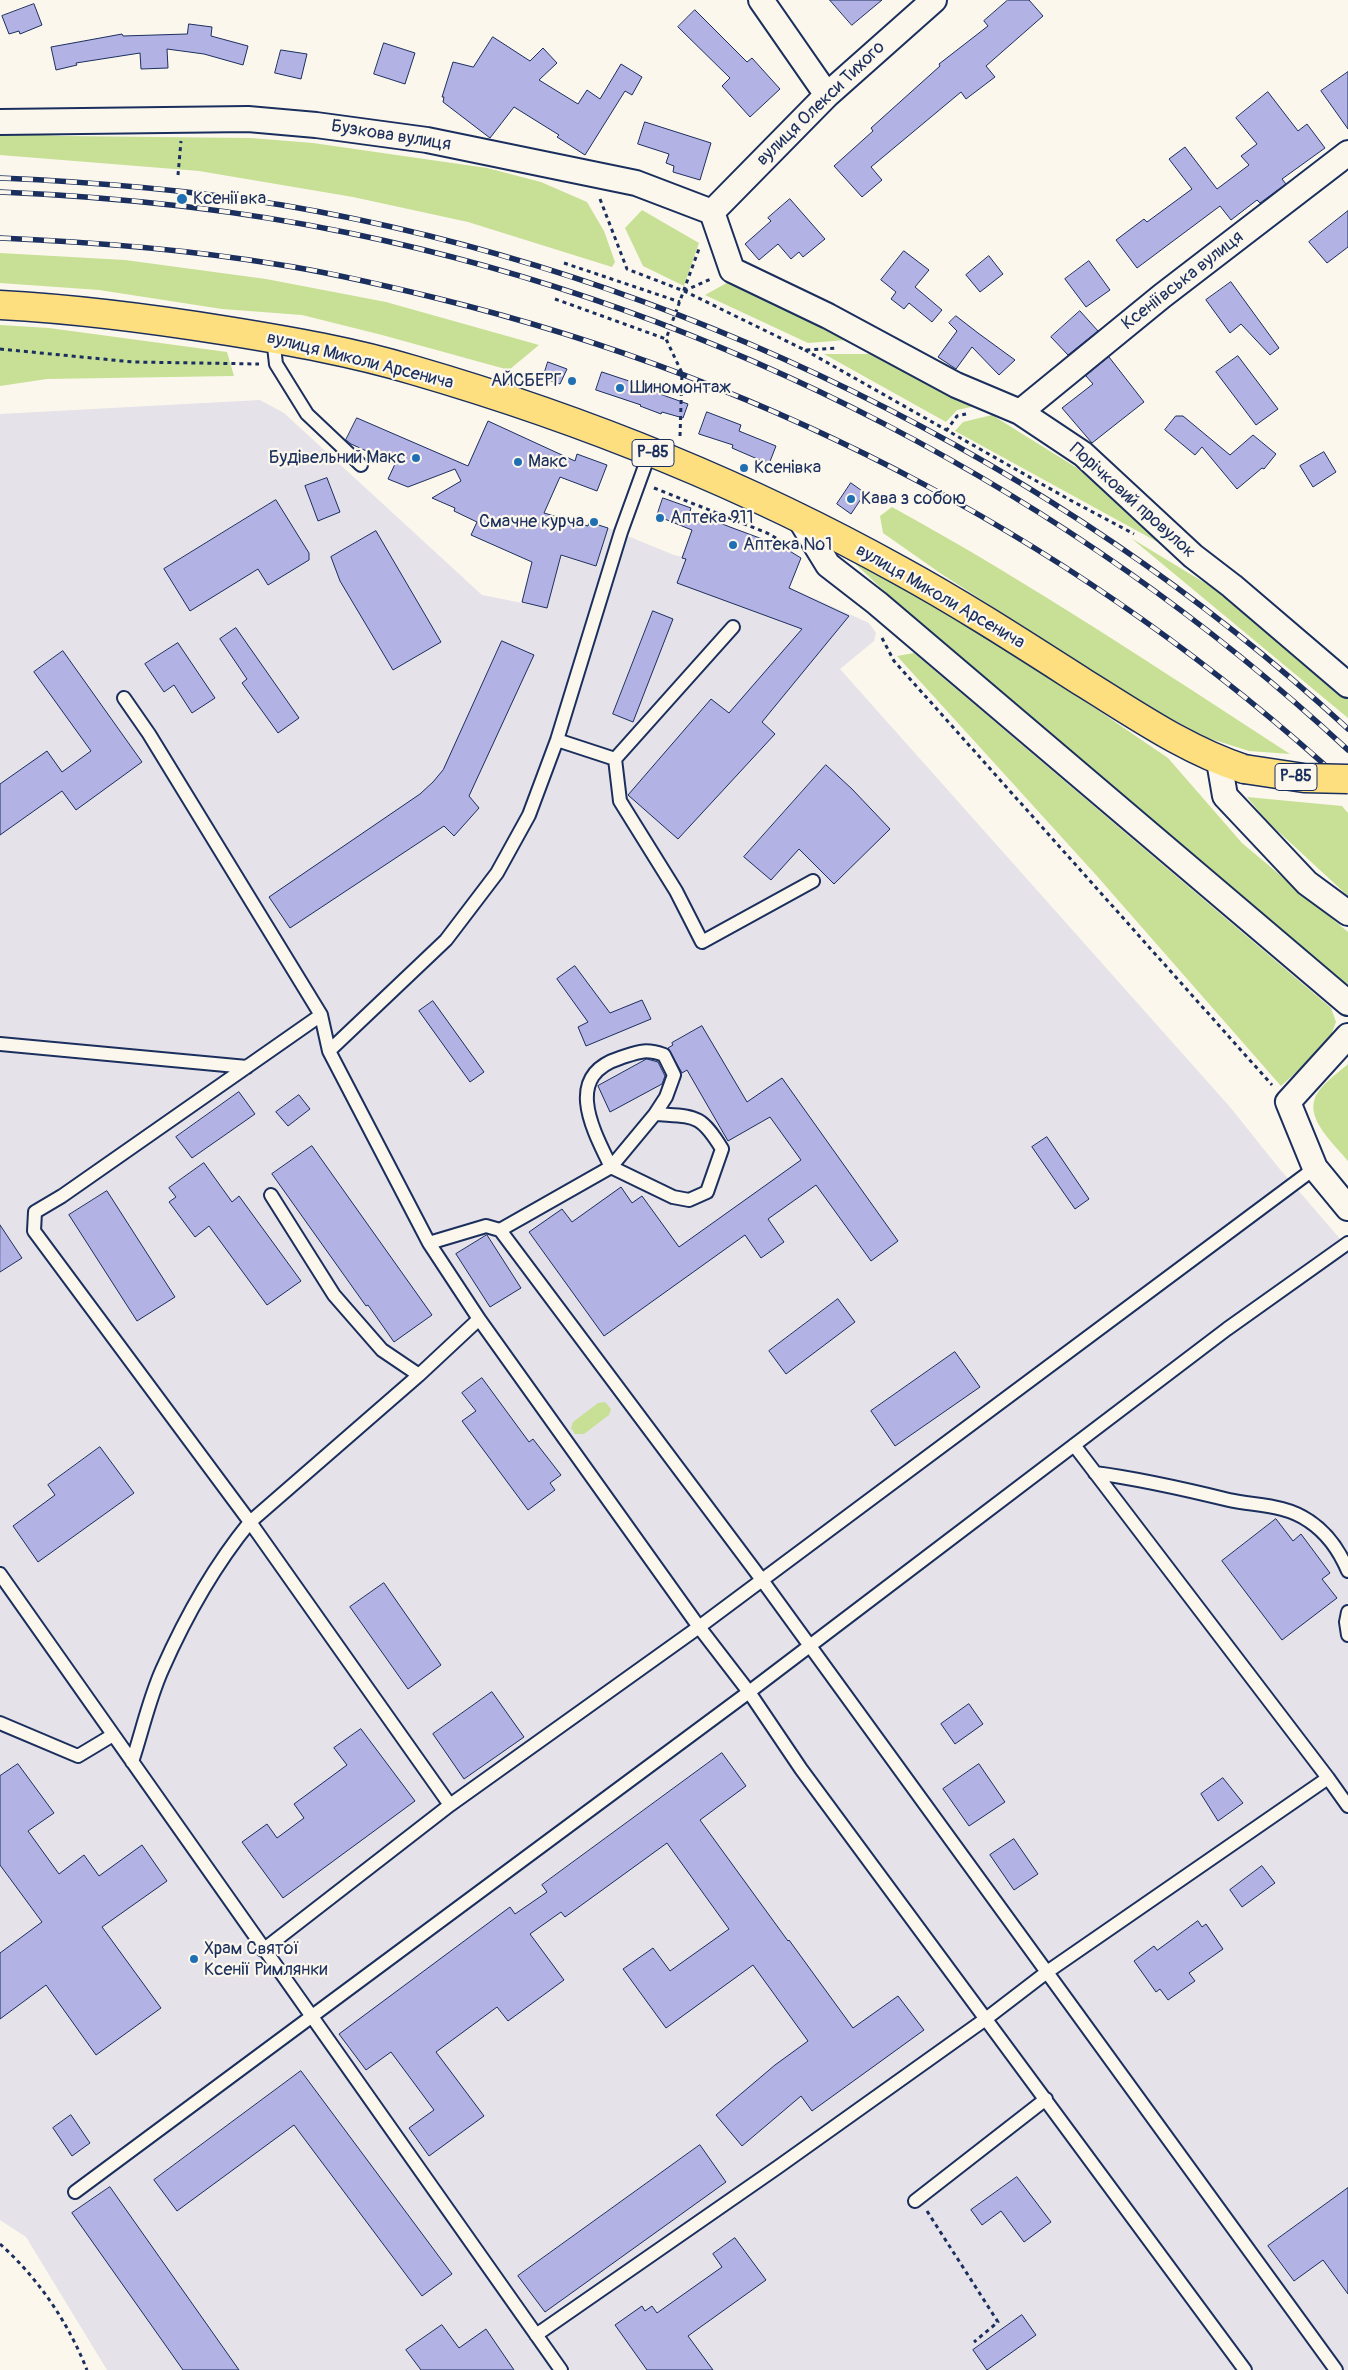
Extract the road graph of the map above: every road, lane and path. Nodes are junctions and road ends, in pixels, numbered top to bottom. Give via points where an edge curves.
1 (761, 0) edge
2 (934, 0) edge
3 (826, 95) junction
4 (0, 122) edge
5 (181, 150) dead end
6 (1348, 153) edge
7 (591, 173) junction
8 (178, 175) dead end
9 (712, 212) junction
10 (564, 263) dead end
11 (732, 270) junction
12 (684, 291) junction
13 (554, 299) dead end
14 (680, 302) junction
15 (0, 305) edge
16 (666, 339) junction
17 (843, 348) dead end
18 (0, 349) edge
19 (805, 350) junction
20 (275, 351) junction
21 (1020, 412) junction
22 (680, 436) dead end
23 (650, 452) junction
24 (361, 465) dead end
25 (637, 484) junction
26 (798, 516) junction
27 (1138, 536) dead end
28 (794, 549) dead end
29 (733, 627) dead end
30 (880, 633) dead end
31 (1348, 685) edge
32 (124, 698) dead end
33 (557, 740) junction
34 (615, 759) junction
35 (1219, 760) junction
36 (1348, 779) edge
37 (812, 881) dead end
38 (1348, 913) edge
39 (1348, 1003) edge
40 (321, 1015) junction
41 (1348, 1036) edge
42 (0, 1044) edge
43 (329, 1051) junction
44 (247, 1067) junction
45 (1288, 1102) junction
46 (655, 1114) junction
47 (611, 1167) junction
48 (1315, 1168) junction
49 (271, 1196) dead end
50 (1348, 1208) edge
51 (500, 1230) junction
52 (429, 1243) junction
53 (1348, 1243) edge
54 (479, 1319) junction
55 (419, 1375) junction
56 (1074, 1445) junction
57 (1095, 1473) junction
58 (250, 1522) junction
59 (1348, 1571) edge
60 (0, 1574) edge
61 (762, 1580) junction
62 (1348, 1612) edge
63 (699, 1627) junction
64 (1348, 1635) edge
65 (810, 1645) junction
66 (749, 1692) junction
67 (0, 1723) edge
68 (114, 1735) junction
69 (132, 1762) junction
70 (1328, 1778) junction
71 (450, 1805) junction
72 (1348, 1806) edge
73 (263, 1950) junction
74 (1047, 1972) junction
75 (311, 2017) junction
76 (987, 2018) junction
77 (1046, 2099) junction
78 (75, 2192) dead end
79 (916, 2200) joint
80 (0, 2244) edge
81 (536, 2335) junction
82 (974, 2342) dead end
83 (86, 2370) edge
84 (561, 2370) edge
85 (1245, 2370) edge
86 (1336, 2370) edge

1 - 3 street
2 - 3 street, вулиця Олекси Тихого
3 - 9 street, вулиця Олекси Тихого
4 - 7 street, Бузкова вулиця via 248,119 297,123 427,140
5 - 8 path
6 - 21 street, Ксеніївська вулиця via 1162,296
7 - 9 street, Бузкова вулиця via 636,183
7 - 12 path via 627,269
9 - 11 street
9 - 12 path
10 - 14 path
11 - 12 path
11 - 21 street, Порічковий провулок via 828,316 956,385
12 - 14 path
12 - 19 path
13 - 16 path
14 - 16 path
15 - 20 main road, вулиця Миколи Арсенича / Р-85 via 109,315
16 - 22 path via 682,373
17 - 19 path
18 - 20 path via 133,362
19 - 27 path
20 - 23 main road, вулиця Миколи Арсенича / Р-85 via 412,369 546,413
20 - 24 lane via 307,414
21 - 31 street, Порічковий провулок via 1083,454 1193,556
23 - 25 lane
23 - 26 main road, вулиця Миколи Арсенича / Р-85
25 - 28 path via 767,533
25 - 33 lane
26 - 35 main road, вулиця Миколи Арсенича / Р-85 via 987,621 1160,730
26 - 39 street via 828,565 877,603
29 - 34 lane
30 - 45 path via 894,661
32 - 40 lane
33 - 34 lane
33 - 43 lane via 529,815 498,872 446,940
34 - 37 lane via 620,800 676,891 702,942
35 - 36 main road, вулиця Миколи Арсенича / Р-85, bridge via 1244,769 1304,778
35 - 38 street via 1225,796 1308,883
40 - 43 lane
40 - 44 lane
41 - 45 street
42 - 44 lane
43 - 52 lane
44 - 58 lane via 35,1212 34,1231
45 - 48 street
46 - 47 lane
46 - 47 lane via 696,1117 710,1129 722,1149 707,1192 689,1200 672,1197
46 - 47 lane via 674,1076 664,1055 650,1050 633,1054 607,1062 594,1074 585,1096
47 - 51 lane
48 - 50 street
48 - 61 lane
49 - 55 lane via 334,1295 382,1350
51 - 52 lane via 486,1226
51 - 61 lane
52 - 54 lane
53 - 56 lane via 1227,1329
54 - 55 lane
54 - 63 lane
55 - 58 lane
56 - 57 lane
56 - 65 lane
57 - 59 lane via 1137,1478 1231,1500 1273,1505 1309,1521 1340,1552
57 - 70 lane
58 - 69 lane via 224,1556 161,1672
58 - 71 lane
60 - 68 lane
61 - 63 lane
61 - 65 lane
62 - 64 lane
63 - 66 lane
63 - 71 lane
65 - 66 lane
65 - 74 lane
66 - 75 lane
66 - 76 lane via 801,1769
67 - 68 lane via 78,1756
68 - 69 lane
69 - 73 lane
70 - 72 lane
70 - 74 lane
71 - 73 lane
73 - 75 lane
74 - 76 lane
74 - 86 lane
75 - 78 lane
75 - 81 lane
76 - 77 lane
76 - 81 lane
77 - 79 lane
77 - 85 lane
79 - 82 path via 998,2322
80 - 83 path via 23,2265 56,2310
81 - 84 lane

